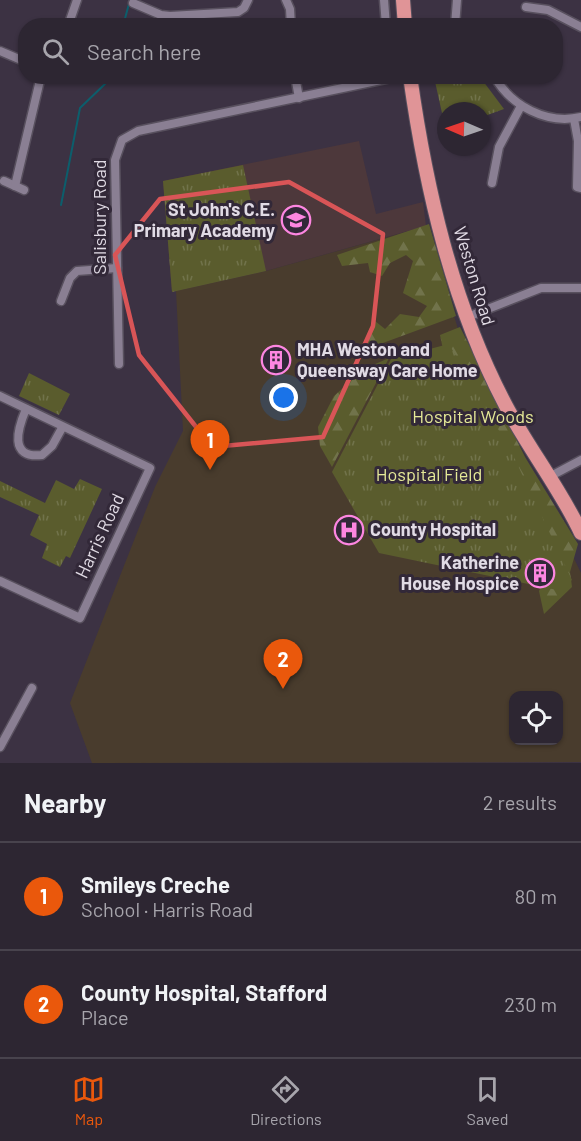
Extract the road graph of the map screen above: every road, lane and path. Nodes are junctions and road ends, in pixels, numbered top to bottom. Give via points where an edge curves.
1 (76, 0) edge
2 (248, 0) edge
3 (286, 0) edge
4 (384, 0) edge
5 (403, 0) edge
6 (457, 0) edge
7 (133, 3) dead end
8 (525, 7) dead end
9 (70, 18) edge
10 (291, 18) edge
11 (385, 18) edge
12 (404, 18) edge
13 (456, 18) edge
14 (581, 27) edge
15 (0, 51) edge
16 (18, 59) edge
17 (39, 84) edge
18 (296, 84) edge
19 (362, 84) edge
20 (411, 84) edge
21 (499, 84) edge
22 (299, 98) junction
23 (522, 106) junction
24 (577, 118) edge
25 (4, 181) dead end
26 (492, 183) dead end
27 (15, 186) junction
28 (581, 188) edge
29 (24, 190) dead end
30 (117, 268) junction
31 (581, 288) edge
32 (61, 301) dead end
33 (465, 318) junction
34 (119, 364) dead end
35 (0, 396) edge
36 (26, 409) junction
37 (62, 428) junction
38 (581, 460) edge
39 (549, 477) junction
40 (581, 534) edge
41 (0, 581) edge
42 (32, 688) dead end
43 (3, 736) edge
44 (0, 747) edge

1 - 9 street
2 - 7 street via 238,12 170,16
3 - 10 street
4 - 11 street
5 - 12 highway
6 - 13 street
8 - 14 street via 548,10
15 - 16 street
17 - 27 street
18 - 22 street
19 - 22 street, Salisbury Road
20 - 33 highway, Weston Road via 433,201
21 - 23 street
22 - 30 street, Salisbury Road via 138,131 122,140 114,160
23 - 24 street via 553,118
23 - 26 street via 499,147
24 - 28 street via 577,187
25 - 27 street
27 - 29 street
30 - 32 street via 77,271
30 - 34 street, Salisbury Road
31 - 33 street via 541,288
33 - 39 highway, Weston Road via 504,402
35 - 36 street
36 - 37 street
36 - 37 street via 16,436 25,451 42,454 52,446
37 - 41 street, Harris Road via 150,468 80,618
38 - 39 street
39 - 40 highway, Weston Road
42 - 43 street
43 - 44 street

